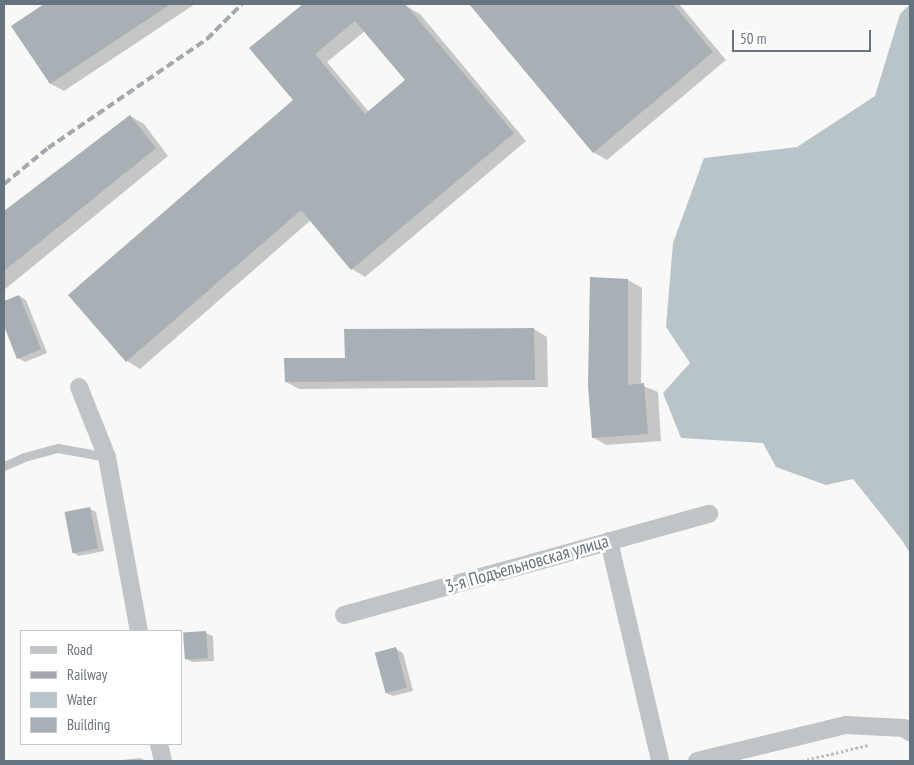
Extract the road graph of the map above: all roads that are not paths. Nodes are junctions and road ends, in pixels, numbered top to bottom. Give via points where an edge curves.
1 (79, 387) dead end
2 (107, 457) junction
3 (4, 466) edge
4 (709, 514) dead end
5 (609, 541) junction
6 (344, 615) dead end
7 (139, 630) edge
8 (907, 730) edge
9 (159, 745) edge
10 (163, 761) edge
11 (660, 761) edge
12 (697, 761) edge

1 - 2 street
2 - 3 lane via 58,448
2 - 7 street
4 - 5 street, 3-я Подъельновская улица
5 - 6 street, 3-я Подъельновская улица
5 - 11 street
8 - 12 street via 846,725
9 - 10 street

